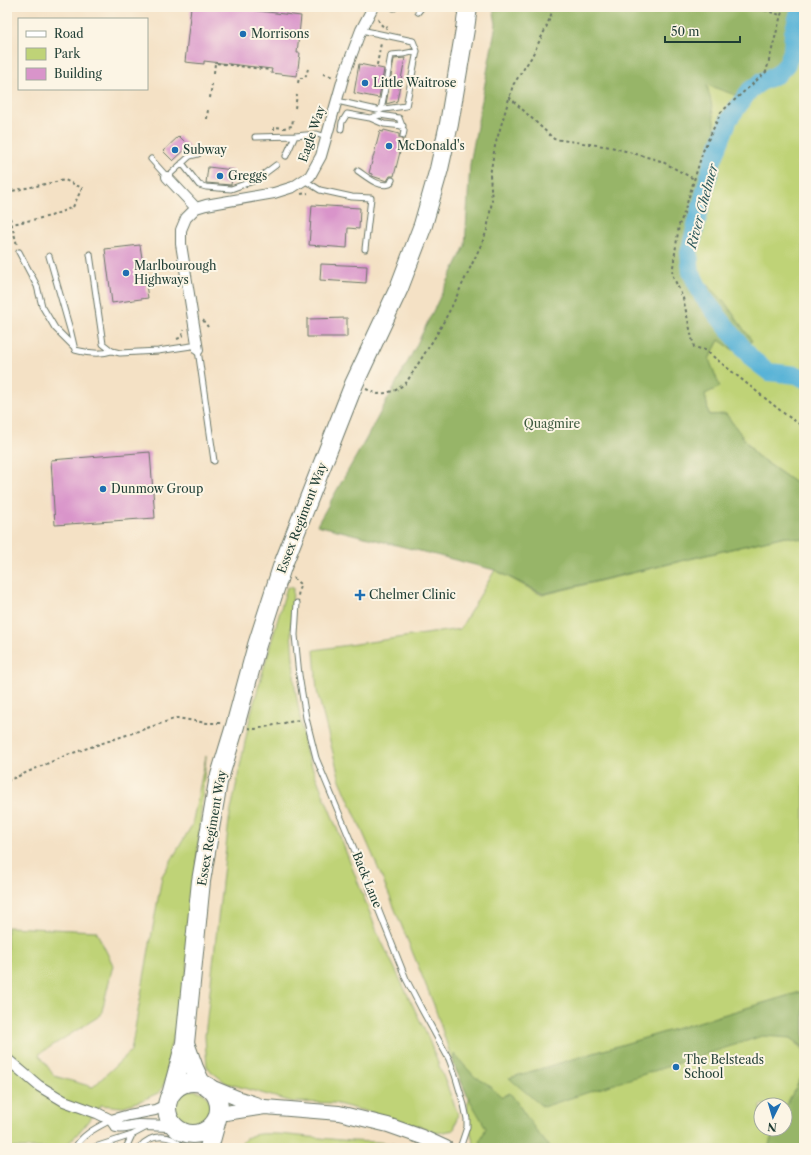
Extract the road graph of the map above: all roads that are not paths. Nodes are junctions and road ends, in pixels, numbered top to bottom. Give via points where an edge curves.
1 (422, 7) edge
2 (468, 7) edge
3 (375, 10) edge
4 (418, 12) dead end
5 (361, 30) junction
6 (417, 51) junction
7 (337, 101) junction
8 (381, 110) junction
9 (341, 129) dead end
10 (255, 136) dead end
11 (295, 136) junction
12 (402, 136) dead end
13 (326, 137) junction
14 (198, 154) dead end
15 (286, 156) dead end
16 (151, 159) dead end
17 (182, 163) junction
18 (276, 165) dead end
19 (358, 171) dead end
20 (167, 177) junction
21 (304, 180) junction
22 (392, 180) dead end
23 (196, 208) junction
24 (365, 249) dead end
25 (19, 252) road end
26 (90, 254) dead end
27 (48, 256) dead end
28 (198, 347) junction
29 (74, 348) junction
30 (112, 351) junction
31 (214, 461) dead end
32 (296, 603) road end
33 (185, 1043) junction
34 (7, 1059) edge
35 (204, 1084) junction
36 (169, 1098) junction
37 (265, 1107) junction
38 (218, 1116) junction
39 (112, 1120) junction
40 (150, 1125) junction
41 (176, 1128) junction
42 (132, 1136) junction
43 (75, 1148) edge
44 (92, 1148) edge
45 (126, 1148) edge
46 (139, 1148) edge
47 (183, 1148) edge
48 (193, 1148) edge
49 (209, 1148) edge
50 (446, 1148) edge
51 (460, 1148) edge

1 - 4 lane
2 - 33 highway, Essex Regiment Way via 449,124 423,225 399,288 354,384 282,567 218,782 204,866
3 - 5 street, Eagle Way
5 - 6 lane via 413,41
5 - 7 street, Eagle Way
6 - 8 lane via 406,106
6 - 8 lane via 391,55
7 - 8 lane
7 - 13 street, Eagle Way
9 - 12 lane via 347,114 370,118 380,115 399,118 404,131
10 - 11 lane
11 - 13 lane via 317,134
11 - 15 lane
13 - 21 street, Eagle Way via 321,156 310,176
14 - 17 lane via 190,156
16 - 20 lane
17 - 18 lane via 199,185 231,189 256,180
17 - 20 lane
19 - 22 lane via 371,181 387,185
20 - 23 street
21 - 23 street, Eagle Way via 293,187 274,193 206,204
21 - 24 lane via 320,190 352,197 372,198
23 - 28 street via 186,218 181,230 181,244
25 - 29 lane via 37,286 42,306 55,328
26 - 30 lane via 103,344
27 - 29 lane
28 - 30 lane via 135,353
28 - 31 lane
29 - 30 lane via 88,353
32 - 51 lane, Back Lane via 295,635 299,675 316,758 406,979 442,1045 455,1075 467,1119
33 - 35 highway, Essex Regiment Way via 194,1068
33 - 36 highway, Essex Regiment Way
34 - 39 street via 39,1086 64,1101
35 - 36 highway via 188,1081 180,1084
35 - 37 street
35 - 38 highway via 217,1096
36 - 39 street via 155,1110
36 - 41 highway via 167,1115
37 - 38 street
37 - 50 street via 339,1113 367,1119 405,1130
38 - 41 highway via 212,1126 203,1132 184,1133
38 - 49 highway
39 - 40 street via 116,1127 121,1128
39 - 43 lane via 90,1132
40 - 41 street
40 - 42 lane
41 - 48 highway
42 - 44 lane
42 - 45 lane
46 - 47 lane via 153,1137 164,1137 172,1139

